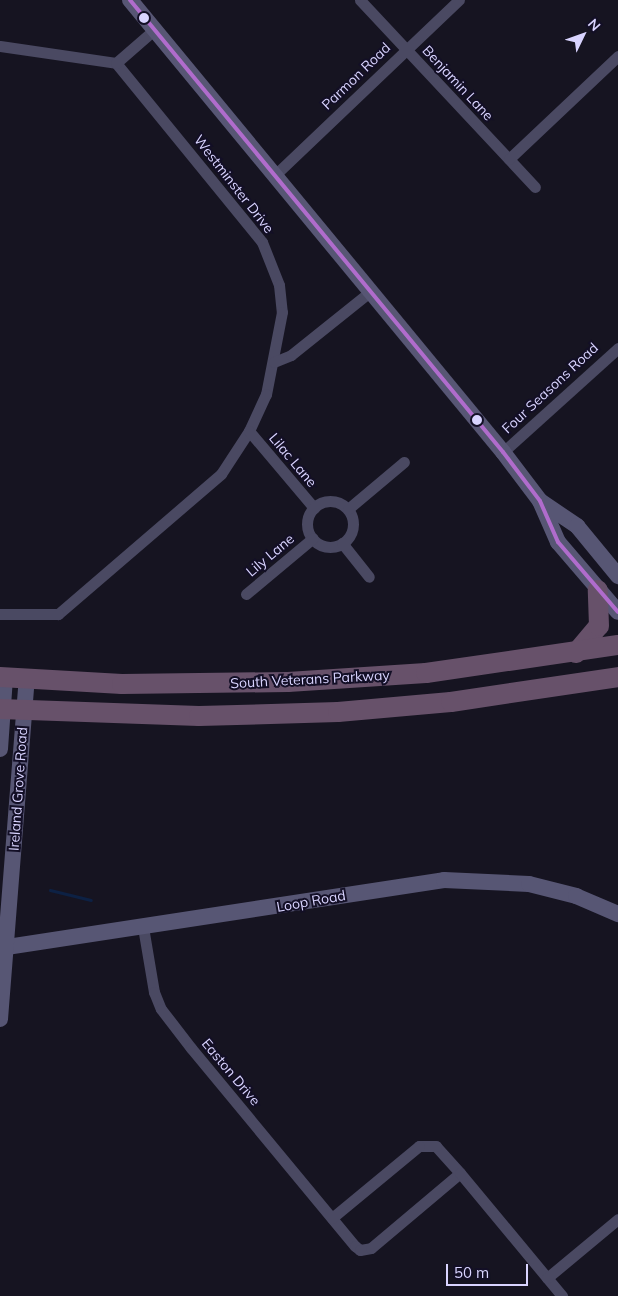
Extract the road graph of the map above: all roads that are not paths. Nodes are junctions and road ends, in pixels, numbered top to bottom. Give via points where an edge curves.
1 (130, 0) edge
2 (360, 0) edge
3 (458, 0) edge
4 (155, 30) junction
5 (0, 46) edge
6 (406, 48) junction
7 (618, 56) edge
8 (116, 63) junction
9 (509, 159) junction
10 (275, 175) junction
11 (536, 187) dead end
12 (371, 291) junction
13 (618, 348) edge
14 (274, 362) junction
15 (249, 431) junction
16 (503, 452) junction
17 (404, 462) dead end
18 (540, 501) junction
19 (314, 508) junction
20 (348, 509) junction
21 (313, 538) junction
22 (342, 543) junction
23 (618, 576) edge
24 (370, 577) dead end
25 (598, 590) junction
26 (246, 594) dead end
27 (618, 612) edge
28 (0, 614) edge
29 (618, 645) edge
30 (576, 653) junction
31 (3, 677) edge
32 (27, 678) junction
33 (612, 680) edge
34 (2, 709) edge
35 (25, 710) junction
36 (0, 749) edge
37 (618, 914) edge
38 (143, 927) junction
39 (3, 948) edge
40 (0, 1019) edge
41 (460, 1173) junction
42 (332, 1218) junction
43 (618, 1219) edge
44 (548, 1278) junction
45 (562, 1296) edge

1 - 4 main road
2 - 6 street, Benjamin Lane
3 - 6 street, Parmon Road
4 - 8 street
4 - 10 main road
5 - 8 street
6 - 9 street, Benjamin Lane
6 - 10 street, Parmon Road
7 - 9 street
8 - 14 street, Westminster Drive via 262,242 278,285 282,312
9 - 11 street, Benjamin Lane
10 - 12 main road
12 - 14 street via 291,355
12 - 16 main road
13 - 16 street, Four Seasons Road
14 - 15 street, Westminster Drive
15 - 19 street, Lilac Lane
15 - 28 street, Westminster Drive via 221,474 204,491 58,614
16 - 18 main road
17 - 20 street
18 - 23 main road via 577,526
18 - 25 main road via 558,542
19 - 20 street via 327,501
19 - 21 street via 308,526
20 - 22 street via 352,531
21 - 22 street via 330,546
21 - 26 street, Lily Lane
22 - 24 street
25 - 27 main road
25 - 30 highway via 599,626
29 - 30 highway, South Veterans Parkway
30 - 32 highway, South Veterans Parkway via 426,673 288,682 122,684
31 - 32 highway, South Veterans Parkway
31 - 34 main road, Ireland Grove Road
32 - 35 main road, Ireland Grove Road
33 - 35 highway via 338,712 199,716
34 - 35 highway
34 - 36 main road, Ireland Grove Road
35 - 39 main road, Ireland Grove Road
37 - 38 main road, Loop Road via 554,890 468,879 423,882
38 - 39 main road, Loop Road
38 - 42 street, Easton Drive via 154,992 161,1010
39 - 40 main road, Ireland Grove Road
41 - 42 street via 436,1146 420,1146
41 - 42 street, Easton Drive via 366,1250 355,1246
41 - 44 street
43 - 44 street
44 - 45 street

